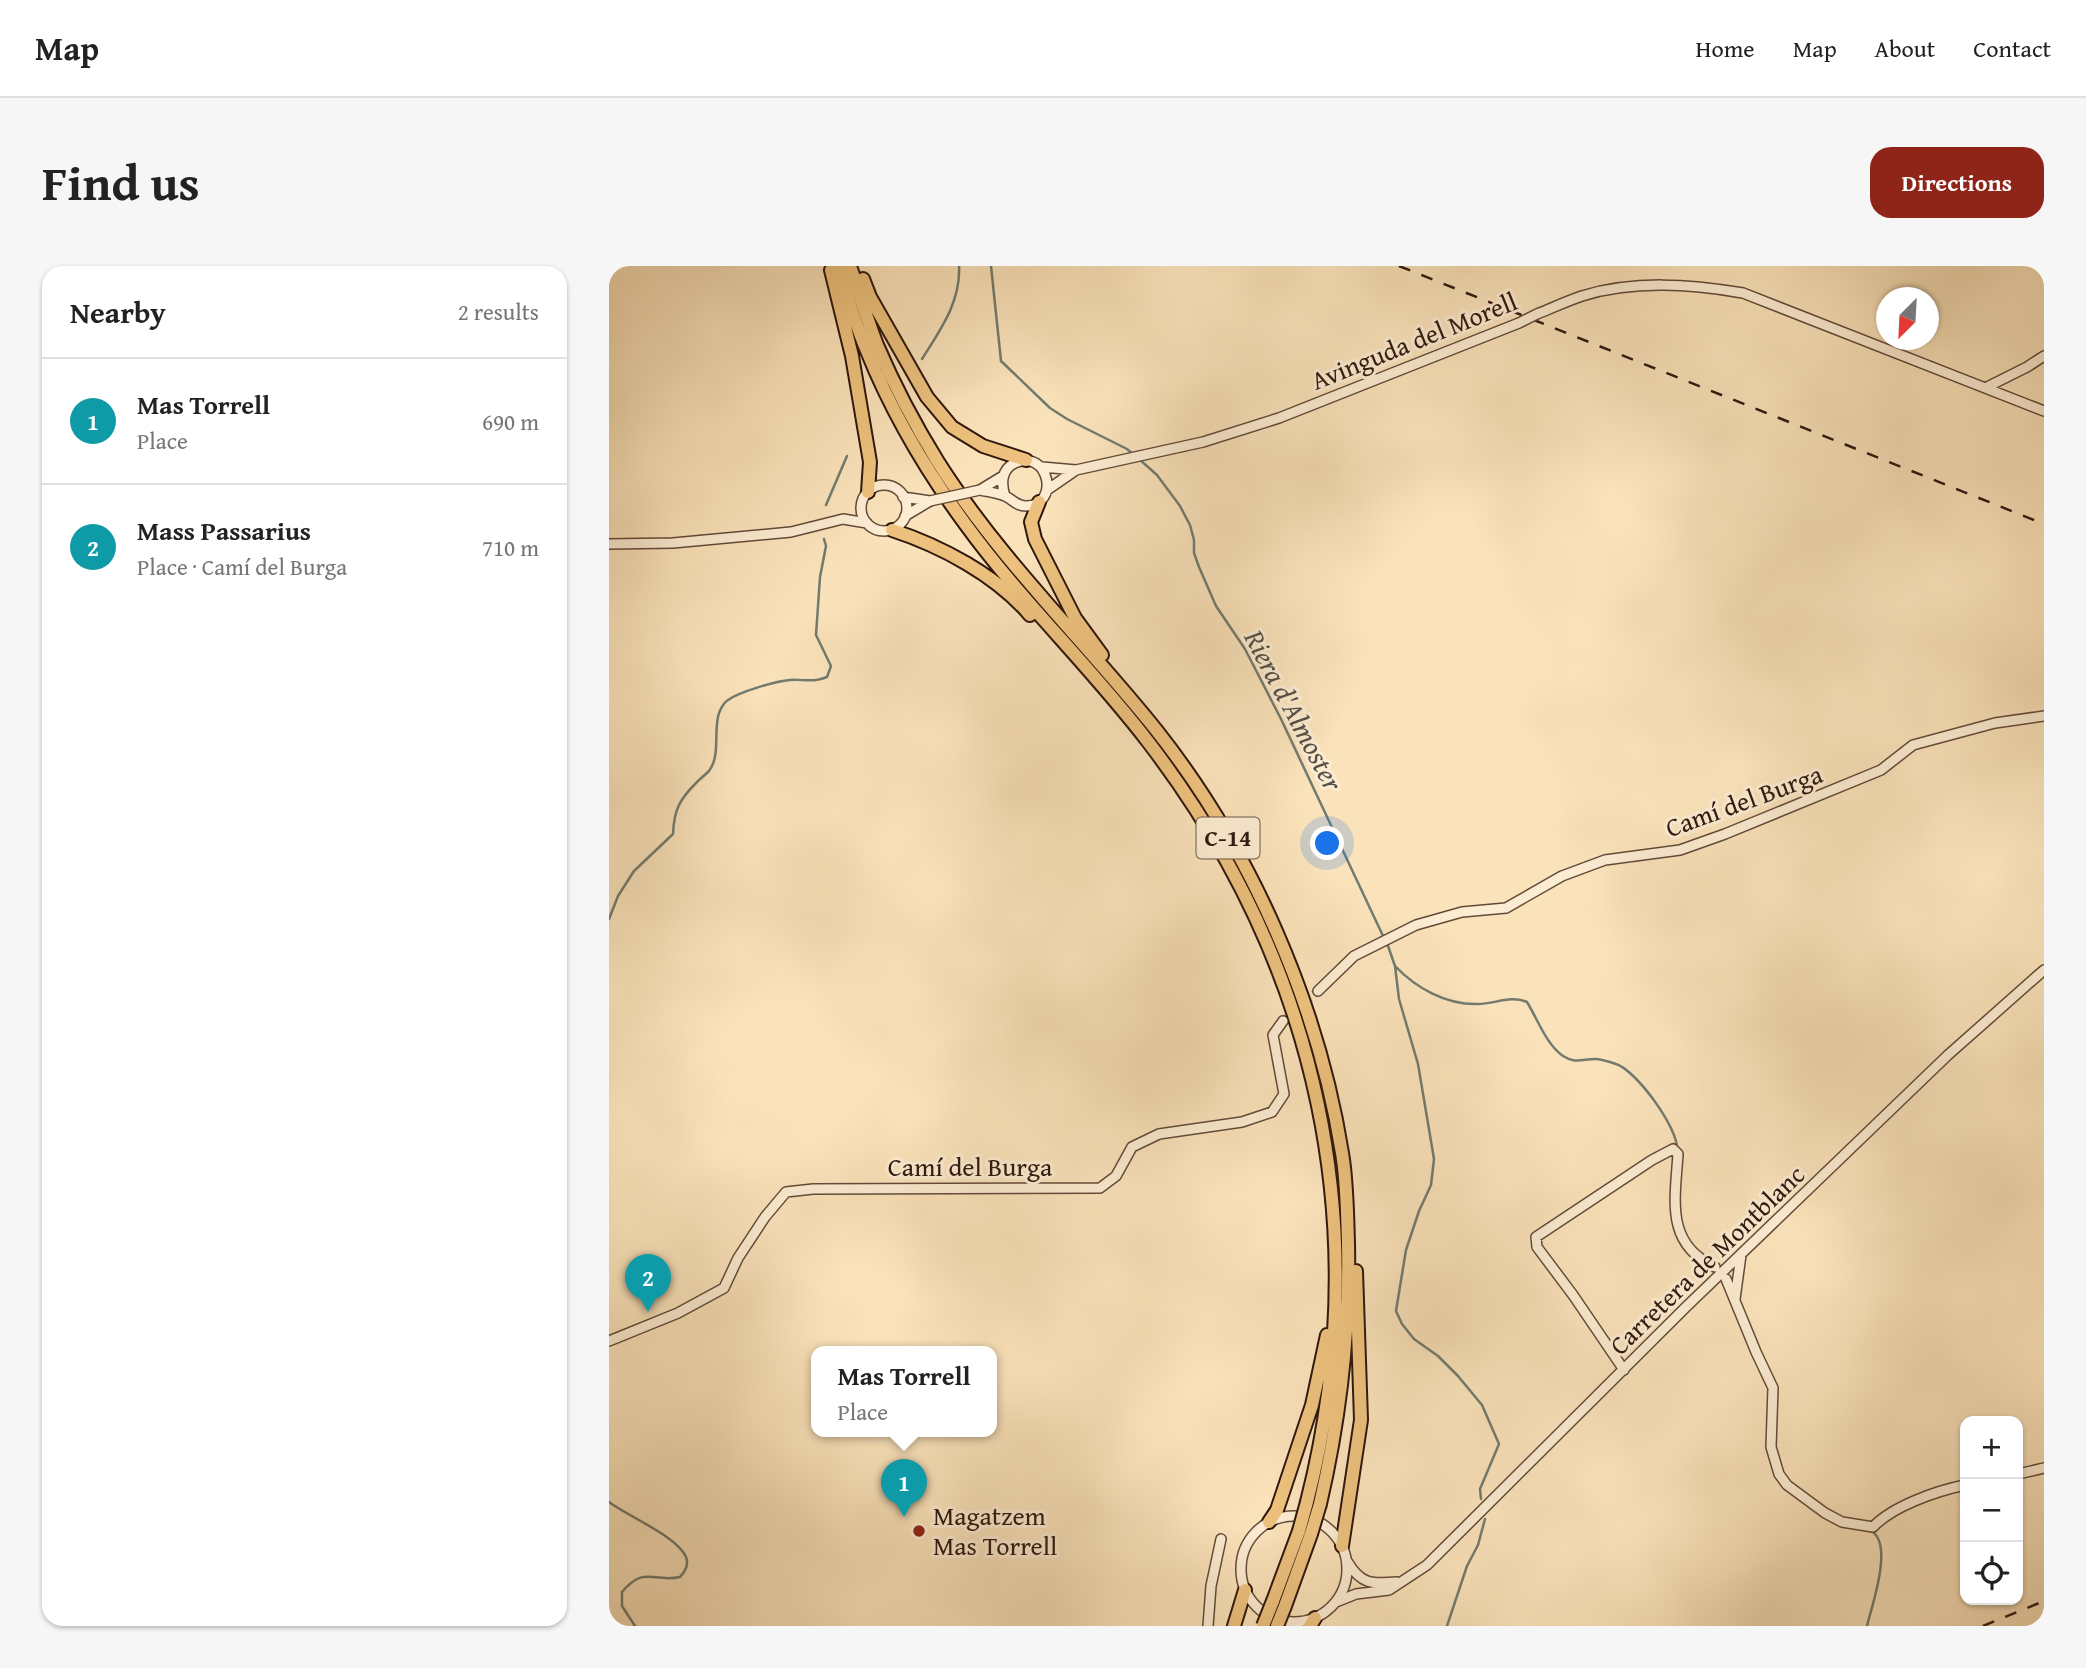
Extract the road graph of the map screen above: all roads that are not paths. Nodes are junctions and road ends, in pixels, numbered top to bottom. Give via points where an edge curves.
1 (830, 266) edge
2 (838, 266) edge
3 (851, 266) edge
4 (858, 266) edge
5 (2044, 355) edge
6 (1985, 388) junction
7 (2044, 411) edge
8 (1027, 460) junction
9 (1042, 467) junction
10 (1076, 470) junction
11 (1003, 476) junction
12 (981, 490) junction
13 (1047, 490) junction
14 (1005, 496) junction
15 (865, 497) junction
16 (903, 497) junction
17 (930, 501) junction
18 (1039, 502) junction
19 (905, 516) junction
20 (842, 519) junction
21 (867, 523) junction
22 (892, 530) junction
23 (609, 544) edge
24 (2044, 716) edge
25 (1201, 804) junction
26 (2044, 970) edge
27 (1318, 991) tunnel mouth
28 (1283, 1021) tunnel mouth
29 (1326, 1146) junction
30 (1342, 1154) junction
31 (1741, 1255) junction
32 (1715, 1267) dead end
33 (1726, 1279) dead end
34 (1734, 1300) junction
35 (609, 1341) edge
36 (1624, 1370) junction
37 (2044, 1468) edge
38 (2023, 1473) edge
39 (1960, 1487) edge
40 (1313, 1503) junction
41 (1269, 1522) junction
42 (1221, 1539) dead end
43 (1342, 1545) junction
44 (1347, 1560) junction
45 (1402, 1582) junction
46 (1245, 1590) junction
47 (1336, 1602) junction
48 (1279, 1604) junction
49 (1312, 1622) edge
50 (1208, 1626) edge
51 (1234, 1626) edge
52 (1263, 1626) edge
53 (1277, 1626) edge

1 - 15 highway via 852,356 870,462
2 - 25 highway, C-14 via 866,351 929,471 967,527
3 - 25 highway, C-14 via 877,344 939,463 1051,609 1157,732
4 - 8 highway via 870,297 927,397 952,427 983,446
5 - 6 street
6 - 7 street, Avinguda del Morell
6 - 10 street, Avinguda del Morell, bridge via 1743,293 1654,285 1583,296 1279,418 1203,442
8 - 9 street
8 - 11 street via 1012,464
9 - 10 street, Avinguda del Morell
9 - 13 street via 1048,478
10 - 13 street, Avinguda del Morell
11 - 12 street
11 - 14 street
12 - 14 street
12 - 17 street, bridge
13 - 18 street
14 - 18 street via 1017,505
15 - 16 street via 887,486
15 - 20 street
15 - 21 street via 862,513
16 - 17 street
16 - 19 street
17 - 19 street
18 - 25 highway via 1031,522 1035,539 1075,618 1162,728
19 - 22 street
20 - 21 street
20 - 23 street via 791,532
21 - 22 street via 878,530
22 - 25 highway via 979,571 1023,606
24 - 27 street, Camí del Burga via 1994,723 1913,745 1881,770 1703,842 1680,850 1605,860 1562,876 1506,908 1462,912 1416,925 1354,956
25 - 29 highway, C-14 via 1269,945 1314,1084
25 - 30 highway, C-14 via 1247,869 1281,940 1326,1079
26 - 31 street, Carretera de Montblanc via 1948,1055
28 - 35 street, Camí del Burga via 1273,1035 1284,1094 1272,1112 1242,1122 1159,1134 1132,1147 1117,1176 1100,1188 786,1192 751,1237 724,1288
29 - 40 highway, C-14 via 1337,1294 1330,1386
29 - 41 highway via 1330,1295 1326,1346 1312,1405
30 - 40 highway, C-14 via 1347,1217 1343,1376 1332,1451
30 - 43 highway via 1354,1215 1361,1420
31 - 34 street
31 - 36 street, Carretera de Montblanc
32 - 36 street via 1693,1254 1679,1231 1675,1201 1678,1154 1673,1149 1537,1237 1537,1247
33 - 34 street
34 - 39 street via 1773,1388 1771,1447 1787,1485 1842,1522 1873,1527 1899,1508
36 - 45 street, Carretera de Montblanc via 1441,1552
37 - 38 street
40 - 48 highway, C-14, bridge
41 - 43 street via 1293,1516 1316,1521
41 - 46 street via 1252,1536 1243,1553
42 - 50 street
43 - 44 street
44 - 45 street via 1356,1575 1371,1583
44 - 47 street via 1346,1582
45 - 47 street, Carretera de Montblanc via 1389,1590
46 - 49 street via 1259,1609 1280,1620
46 - 51 highway
47 - 49 street
48 - 52 highway, C-14, bridge
48 - 53 highway, C-14, bridge

